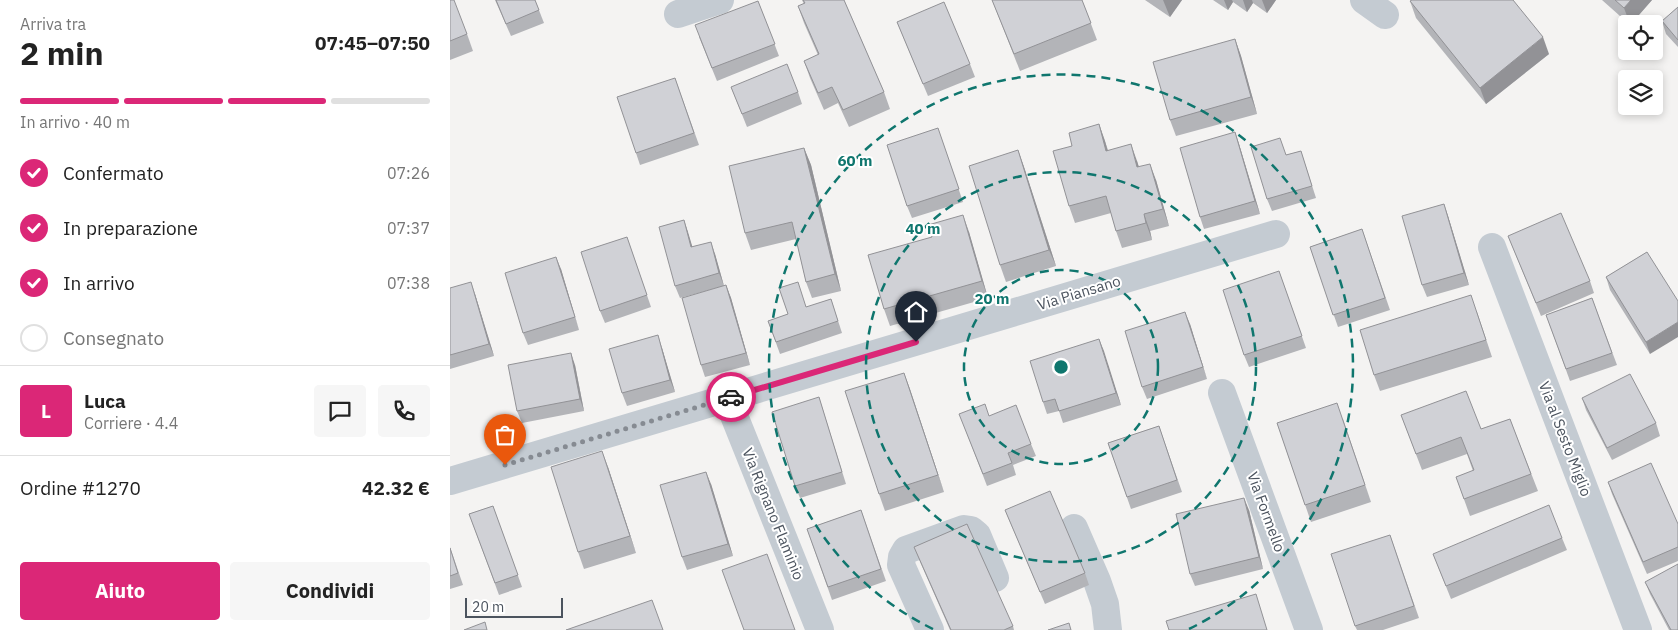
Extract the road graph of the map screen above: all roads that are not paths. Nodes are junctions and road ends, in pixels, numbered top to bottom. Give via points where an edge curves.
1 (720, 0) edge
2 (678, 14) dead end
3 (1276, 234) dead end
4 (1492, 247) dead end
5 (1222, 393) dead end
6 (727, 398) junction
7 (450, 481) edge
8 (1074, 528) dead end
9 (995, 578) dead end
10 (820, 630) edge
11 (930, 630) edge
12 (1108, 630) edge
13 (1309, 630) edge
14 (1638, 630) edge

1 - 2 street
3 - 6 street, Via Piansano
4 - 14 street, Via al Sesto Miglio
5 - 13 street, Via Formello
6 - 7 street, Via Piansano
6 - 10 street, Via Rignano Flaminio
8 - 12 street via 1098,581
9 - 11 street via 977,535 971,530 906,550 901,565

